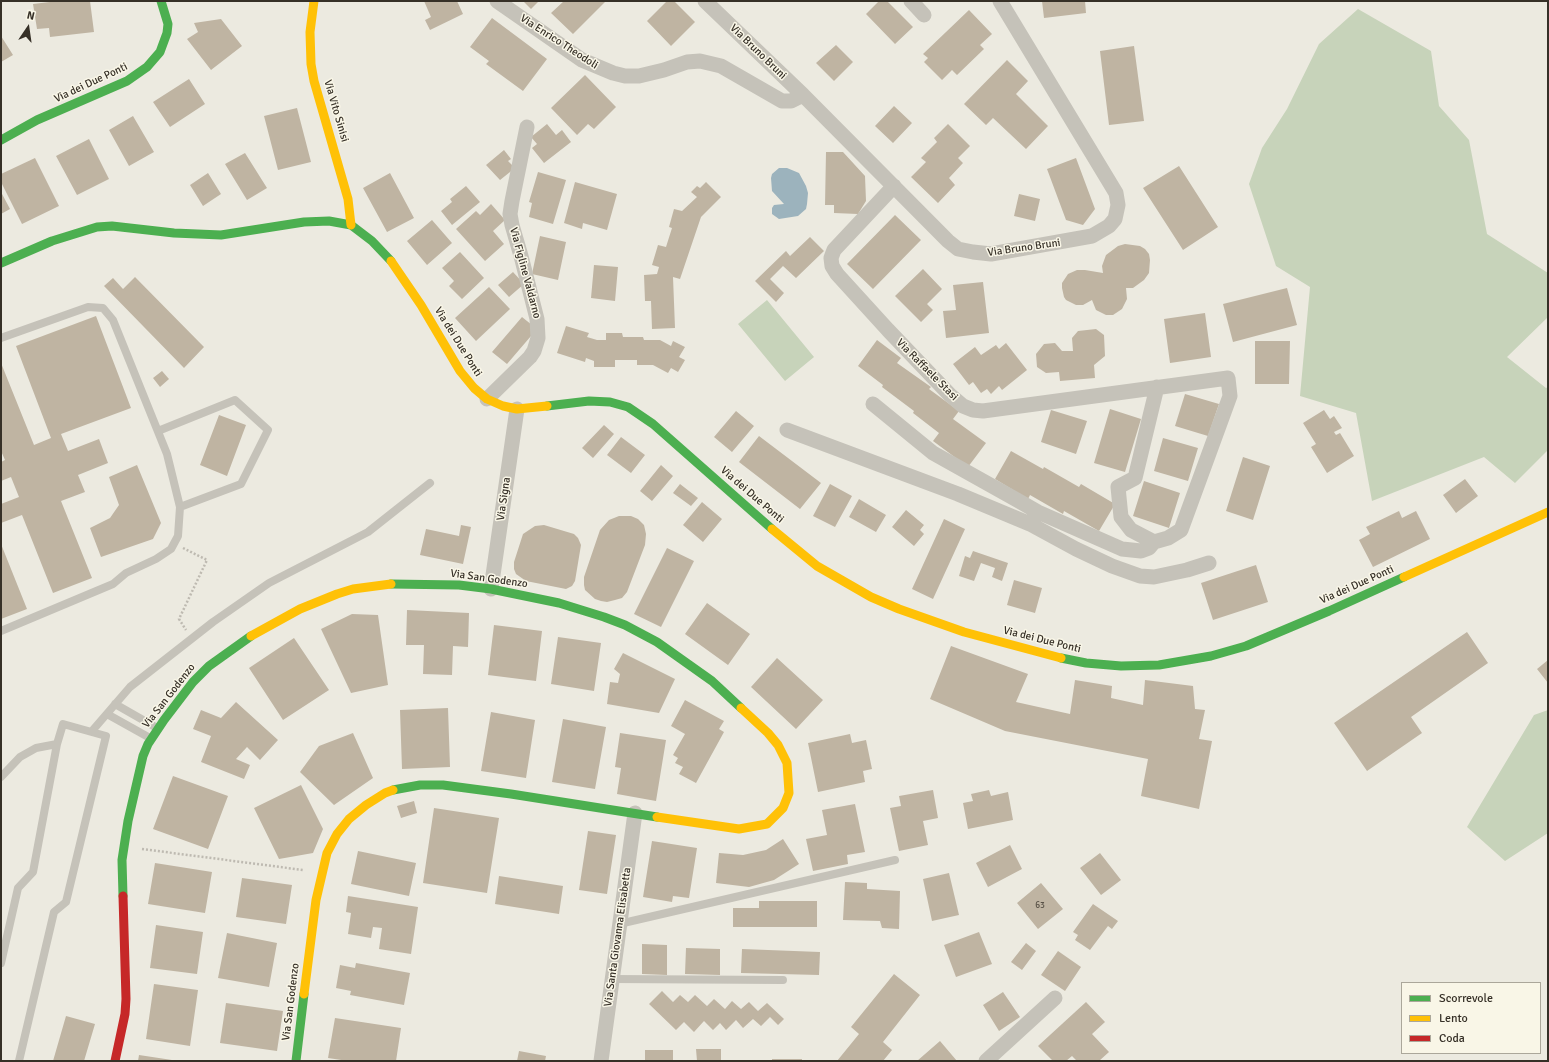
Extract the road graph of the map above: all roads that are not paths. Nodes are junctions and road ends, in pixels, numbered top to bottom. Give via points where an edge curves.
1 (161, 1) edge
2 (314, 1) edge
3 (497, 1) edge
4 (705, 1) edge
5 (911, 1) edge
6 (1000, 1) edge
7 (924, 15) dead end
8 (803, 95) junction
9 (527, 127) dead end
10 (1, 140) edge
11 (894, 186) junction
12 (351, 225) junction
13 (1, 264) edge
14 (1, 338) edge
15 (1157, 388) junction
16 (487, 400) junction
17 (873, 404) dead end
18 (517, 408) junction
19 (787, 430) dead end
20 (158, 431) junction
21 (430, 483) dead end
22 (180, 507) junction
23 (1548, 512) edge
24 (1034, 518) junction
25 (1154, 542) junction
26 (1209, 563) dead end
27 (491, 589) junction
28 (1, 631) edge
29 (115, 704) junction
30 (107, 714) junction
31 (158, 729) junction
32 (92, 731) junction
33 (151, 739) junction
34 (57, 744) junction
35 (1, 777) edge
36 (635, 813) junction
37 (895, 860) dead end
38 (619, 924) junction
39 (1, 963) edge
40 (612, 979) junction
41 (783, 980) dead end
42 (1055, 998) dead end
43 (19, 1061) edge
44 (115, 1061) edge
45 (296, 1061) edge
46 (601, 1061) edge
47 (986, 1061) edge

1 - 10 street, Via dei Due Ponti via 168,24 166,38 157,56 147,67 127,81 37,120
2 - 12 street, Via Vito Sinisi via 310,32 314,81 348,199
3 - 8 street, Via Enrico Theodoli via 582,60 613,73 639,76 687,62 700,61 721,66 782,101 791,101
4 - 8 street, Via Bruno Bruni
5 - 7 street
6 - 11 street, Via Bruno Bruni via 1113,188 1118,205 1115,219 1101,231 1087,238 991,254 963,251 954,246
8 - 11 street, Via Bruno Bruni
9 - 16 street, Via Figline Valdarno via 510,214 537,319 538,338 530,356
11 - 15 street, Via Raffaele Stasi via 834,250 832,266 888,330 963,406 983,411
12 - 13 street, Via dei Due Ponti via 329,221 304,222 221,235 97,227 52,241
12 - 16 street, Via dei Due Ponti via 394,264 460,370
14 - 20 lane via 88,307 103,308 113,320
15 - 25 street via 1135,478 1118,487 1121,517 1131,530
15 - 25 street, Via Raffaele Stasi via 1228,378 1230,396 1181,530 1168,538
16 - 18 street, Via dei Due Ponti
17 - 24 street via 933,453
18 - 23 street, Via dei Due Ponti via 589,401 610,402 628,407 653,424 817,566 871,597 964,632 1047,655 1103,665 1159,665 1211,656 1246,646
18 - 27 street, Via Signa
19 - 24 street via 958,494
20 - 22 lane via 167,454
20 - 22 lane via 235,400 268,430 241,484
21 - 29 lane via 368,532 269,583 191,639 130,687
22 - 28 lane via 178,536 171,549 126,573 113,584
24 - 25 street via 1122,549 1141,551 1149,548
24 - 26 street via 1076,550 1140,576 1154,577
27 - 31 street, Via San Godenzo via 388,584 357,588 329,596 254,634 215,660 193,682
27 - 36 street, Via San Godenzo via 532,596 582,610 625,625 647,636 712,681 774,739 786,763 790,784 787,800 776,817 767,824 733,829
29 - 30 lane
29 - 31 lane
30 - 32 lane
30 - 33 lane
31 - 33 street, Via San Godenzo
32 - 34 lane via 63,724
32 - 43 lane via 106,736 66,902 54,912
33 - 44 street, Via San Godenzo via 139,770 122,860 126,999
34 - 35 lane via 36,748 20,757
34 - 39 lane via 32,872 18,888
36 - 38 street, Via Santa Giovanna Elisabetta
36 - 45 street, Via San Godenzo via 455,786 428,785 385,793 358,810 337,834 327,854 321,875
37 - 38 lane
38 - 40 street, Via Santa Giovanna Elisabetta
40 - 41 lane
40 - 46 street, Via Santa Giovanna Elisabetta
42 - 47 street

